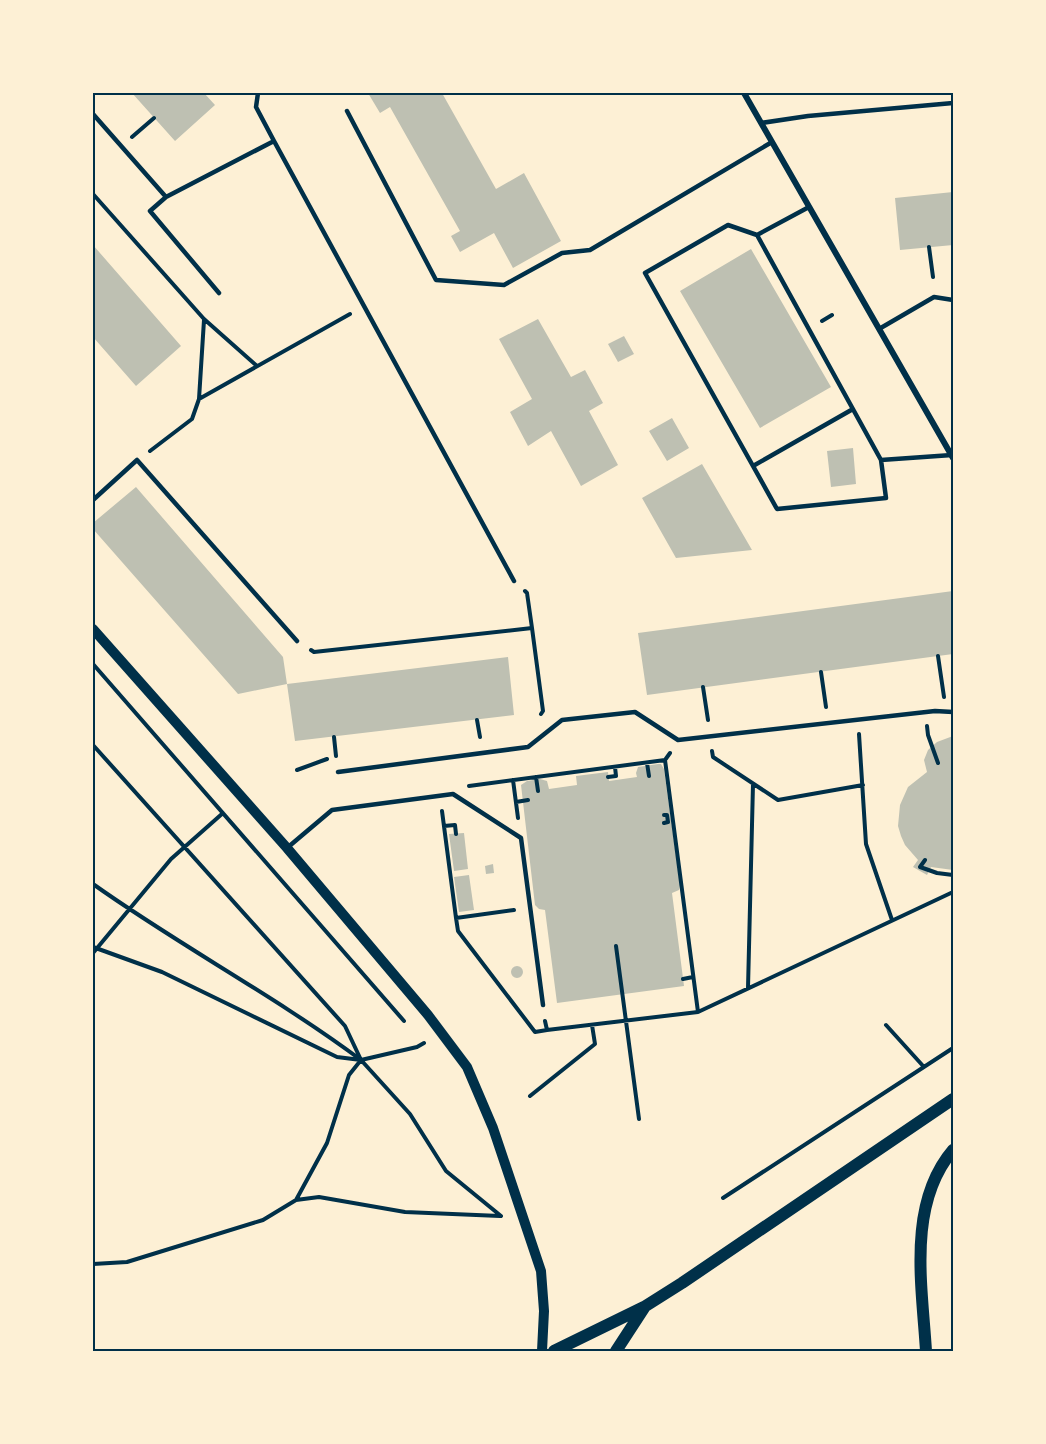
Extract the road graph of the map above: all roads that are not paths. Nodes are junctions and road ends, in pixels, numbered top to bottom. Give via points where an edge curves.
1 (258, 93) edge
2 (744, 93) edge
3 (953, 103) edge
4 (347, 111) dead end
5 (93, 114) edge
6 (762, 123) junction
7 (274, 141) junction
8 (772, 142) junction
9 (166, 197) junction
10 (810, 207) junction
11 (757, 235) junction
12 (219, 293) dead end
13 (953, 300) edge
14 (879, 329) junction
15 (853, 409) junction
16 (952, 457) edge
17 (881, 459) junction
18 (753, 466) junction
19 (93, 500) edge
20 (514, 581) dead end
21 (93, 630) edge
22 (297, 641) road end
23 (953, 712) edge
24 (338, 772) dead end
25 (287, 848) junction
26 (543, 1005) road end
27 (953, 1099) edge
28 (953, 1150) edge
29 (644, 1307) junction
30 (542, 1351) edge
31 (554, 1351) edge
32 (616, 1351) edge
33 (926, 1351) edge

1 - 7 lane via 256,107
2 - 6 street
3 - 6 lane
4 - 8 lane via 436,280 447,281 504,285 562,253 590,250
5 - 9 lane
6 - 8 street
7 - 9 lane
7 - 20 lane
8 - 10 street
9 - 12 lane via 150,211
10 - 11 lane
10 - 14 street
11 - 15 lane
11 - 18 lane via 728,225 645,273
13 - 14 lane via 934,297
14 - 16 street
15 - 17 lane
15 - 18 lane
16 - 17 lane
17 - 18 lane via 886,498 777,509
19 - 22 lane via 137,460
21 - 25 street
23 - 24 lane via 678,740 635,712 562,720 528,747
25 - 26 lane via 332,810 453,794 521,838
25 - 30 street via 428,1015 471,1075 541,1271
27 - 29 main road
28 - 33 main road via 934,1180 923,1221
29 - 31 main road
29 - 32 main road

